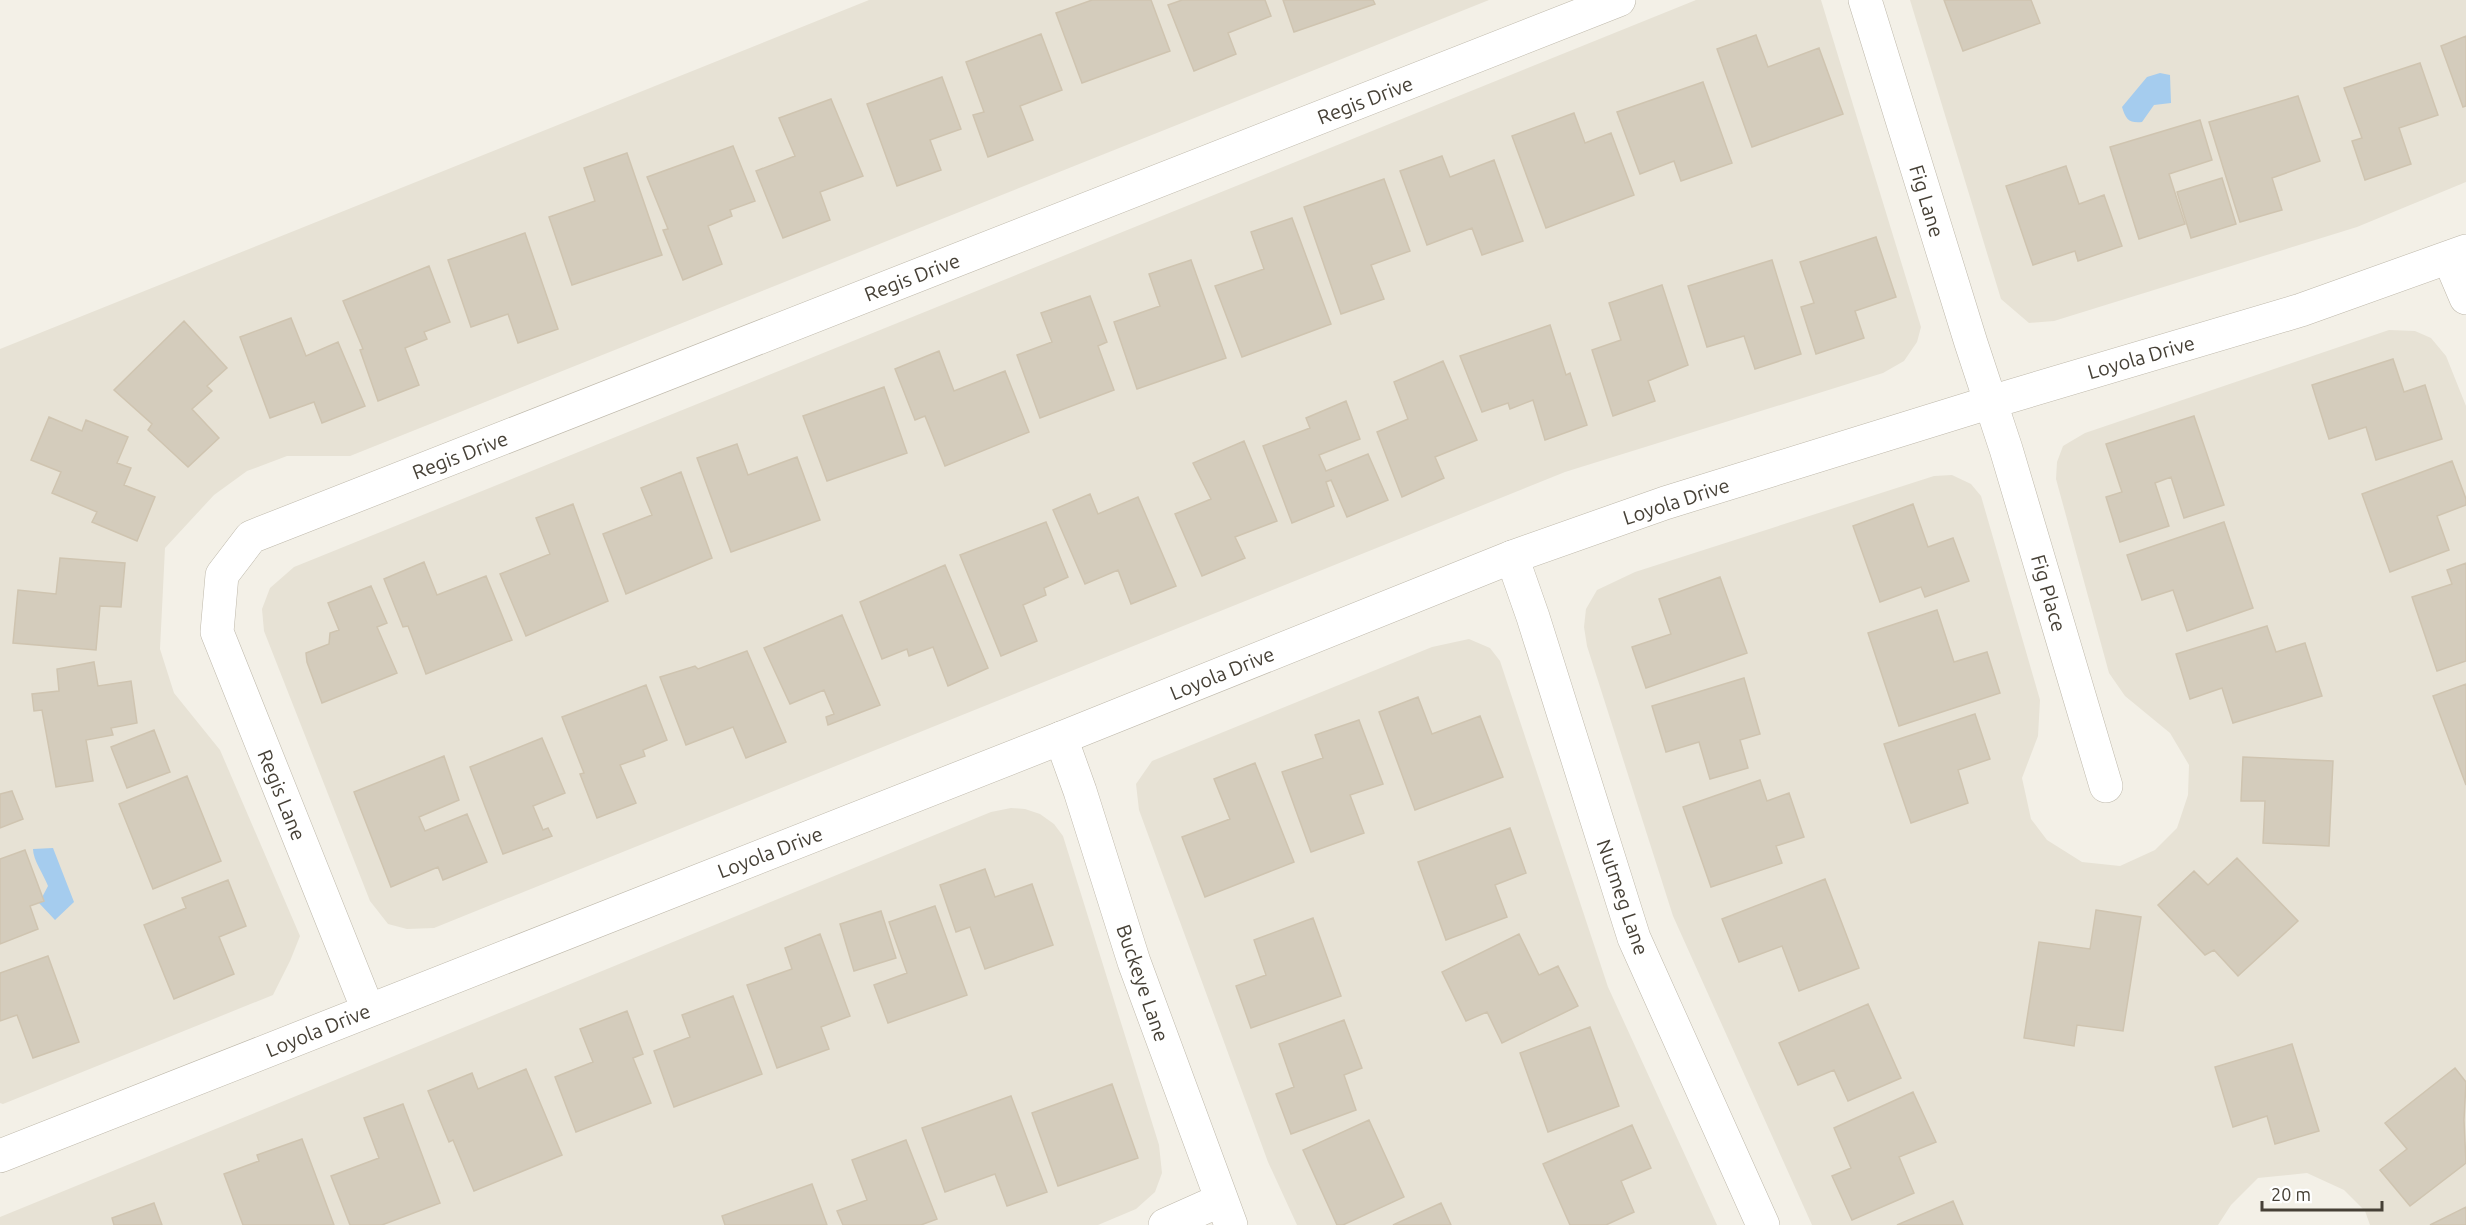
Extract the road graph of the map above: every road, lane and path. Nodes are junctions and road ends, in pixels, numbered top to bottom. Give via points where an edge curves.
1 (1619, 0) edge
2 (1865, 0) edge
3 (2458, 255) edge
4 (2466, 298) edge
5 (1991, 402) junction
6 (1512, 557) junction
7 (222, 575) joint
8 (1060, 738) junction
9 (2106, 786) dead end
10 (368, 1010) junction
11 (0, 1156) edge
12 (1226, 1213) edge
13 (1165, 1225) edge
14 (1763, 1225) edge

1 - 7 street, Regis Drive via 251,537
2 - 5 street, Fig Lane
3 - 4 street
3 - 5 street, Loyola Drive via 2301,310
5 - 6 street, Loyola Drive via 1665,503
5 - 9 street, Fig Place
6 - 8 street, Loyola Drive
6 - 14 street, Nutmeg Lane via 1634,938
7 - 10 street, Regis Lane via 217,632
8 - 10 street, Loyola Drive
8 - 12 street, Buckeye Lane via 1134,962
10 - 11 street, Loyola Drive
12 - 13 street

